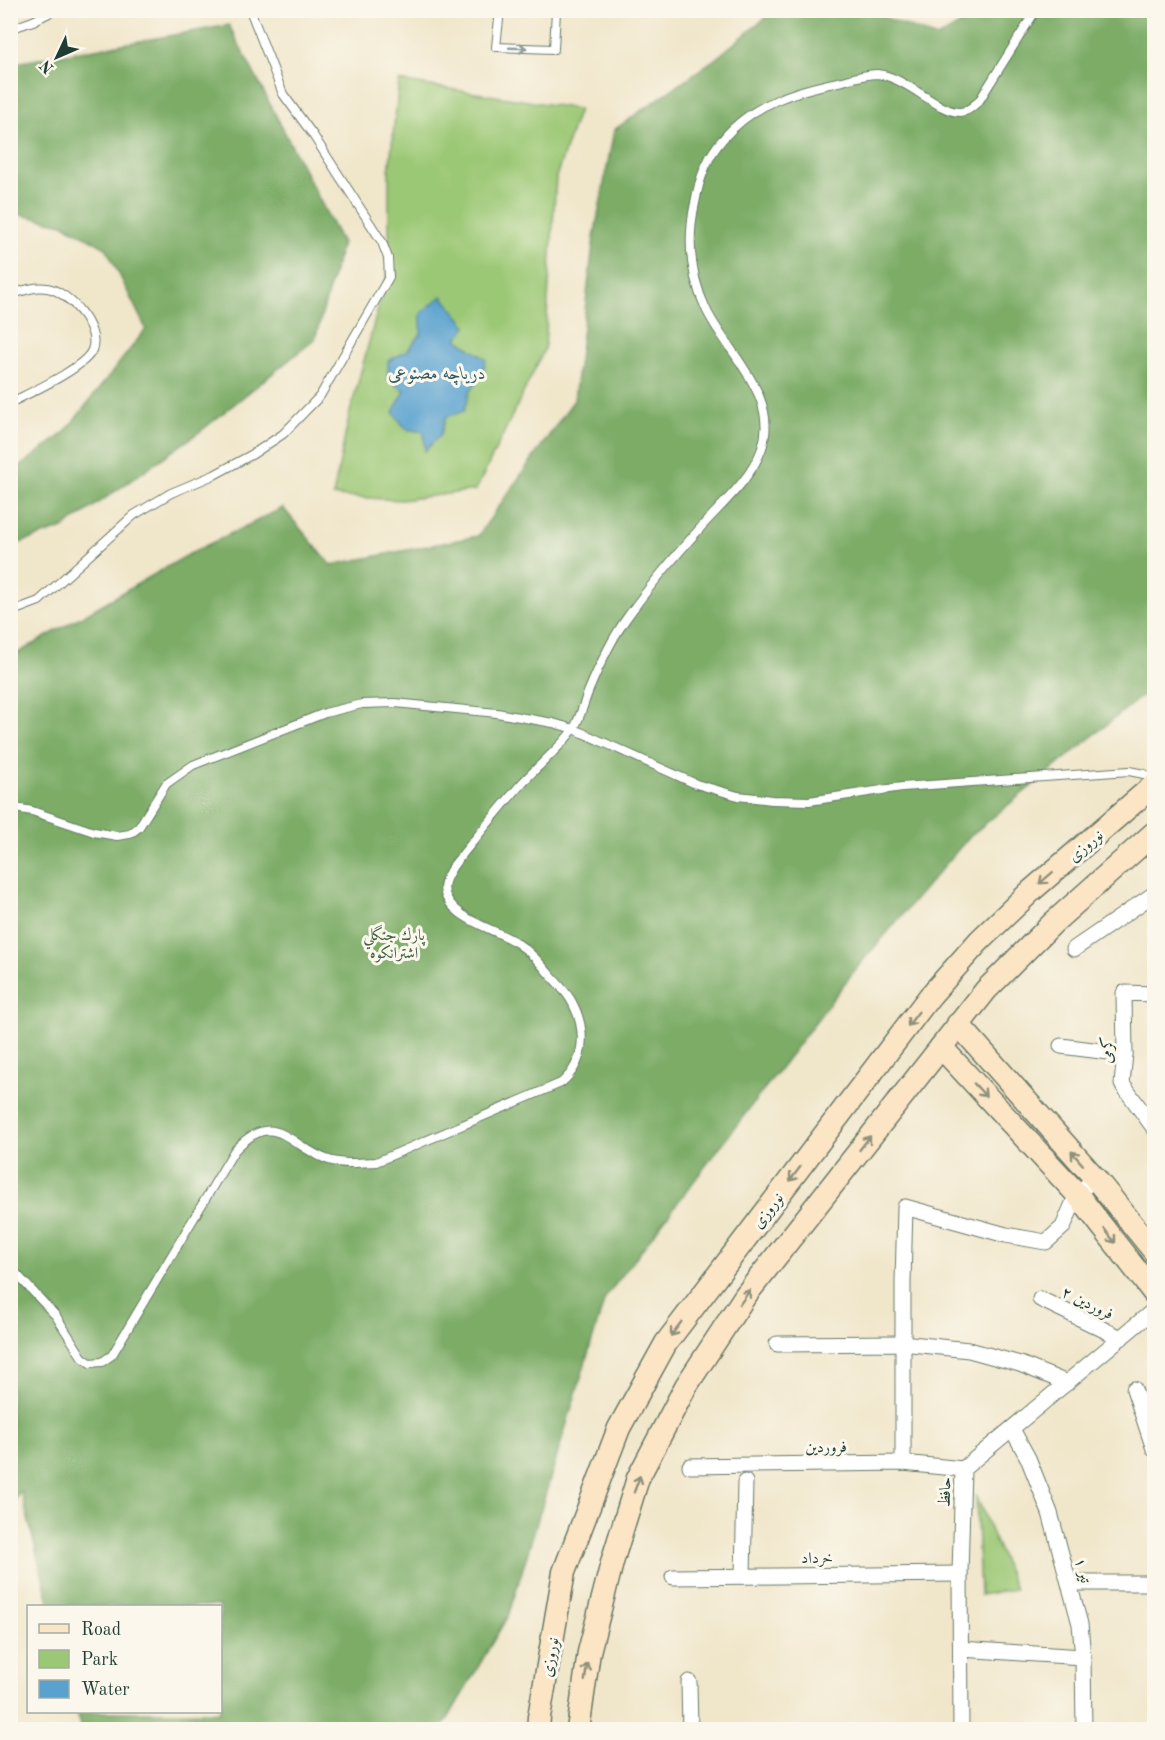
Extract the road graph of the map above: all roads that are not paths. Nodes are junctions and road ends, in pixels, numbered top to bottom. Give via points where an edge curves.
1 (55, 10) edge
2 (250, 10) edge
3 (500, 10) edge
4 (556, 10) edge
5 (1036, 10) edge
6 (10, 29) edge
7 (10, 296) edge
8 (10, 403) edge
9 (10, 612) edge
10 (574, 729) junction
11 (1155, 779) edge
12 (1155, 785) edge
13 (10, 807) edge
14 (1155, 833) edge
15 (1155, 894) edge
16 (1074, 949) dead end
17 (1155, 994) edge
18 (958, 1024) junction
19 (1061, 1046) dead end
20 (940, 1047) junction
21 (1125, 1054) junction
22 (1155, 1128) edge
23 (820, 1141) junction
24 (848, 1164) junction
25 (1095, 1178) junction
26 (1077, 1194) junction
27 (1155, 1251) edge
28 (10, 1267) edge
29 (1155, 1293) edge
30 (1040, 1299) dead end
31 (1155, 1310) edge
32 (1120, 1338) junction
33 (777, 1344) dead end
34 (902, 1344) junction
35 (1067, 1383) junction
36 (1134, 1389) dead end
37 (1012, 1429) junction
38 (1155, 1449) edge
39 (903, 1463) junction
40 (690, 1466) dead end
41 (963, 1469) junction
42 (745, 1482) dead end
43 (960, 1574) junction
44 (743, 1576) junction
45 (674, 1577) dead end
46 (1069, 1583) junction
47 (1155, 1583) edge
48 (961, 1649) junction
49 (1083, 1657) junction
50 (689, 1682) dead end
51 (538, 1730) edge
52 (578, 1730) edge
53 (690, 1730) edge
54 (961, 1730) edge
55 (1083, 1730) edge

1 - 6 lane
2 - 9 lane via 283,94 382,242 389,277 320,396 283,434 253,454 134,515 39,601
3 -> 4 lane via 496,47 554,49
5 - 10 lane via 971,109 950,110 897,79 876,74 815,86 772,101 742,119 720,141 706,164 697,192 690,222 690,256 706,310 745,369 765,409 762,448 735,490 625,619
7 - 8 lane via 30,288 59,292 79,309 94,339 93,349 74,368
10 - 11 lane via 696,784 738,796 772,800 809,801 902,787 1129,771
10 - 13 lane via 497,713 395,703 362,704 325,713 194,765 166,784 139,827 130,834 117,837 94,832
10 - 28 lane via 453,866 444,888 446,898 461,914 534,956 573,1002 582,1026 582,1047 571,1075 561,1083 376,1162 345,1164 328,1160 273,1130 244,1140 112,1354 102,1362 90,1363 82,1357 56,1316
12 -> 23 street, نوروزی via 1031,891 980,941 930,996
14 - 18 street via 1054,922
15 - 16 street
17 - 21 street, کرمی via 1124,993
18 - 20 street
25 -> 18 street
19 - 21 street
24 -> 20 street
20 -> 26 street
21 - 22 street, کرمی via 1122,1084
23 - 24 street
23 -> 51 street, نوروزی via 666,1343 619,1428 564,1572
52 -> 24 street via 589,1652 638,1478 686,1386 745,1296
25 - 26 street
25 - 27 street
26 -> 29 street
26 - 34 street via 1063,1227 1046,1242 905,1207
30 - 32 street, فروردین ۲
31 - 32 street, حافظ
32 - 35 street, حافظ
33 - 34 street
34 - 35 street via 969,1350 1020,1364
34 - 39 street
35 - 37 street, حافظ
36 - 38 street
37 - 41 street, حافظ
37 - 46 street, تیر ۱ via 1050,1513
39 - 40 street, فروردین
39 - 41 street, فروردین
41 - 43 street, حافظ
42 - 44 street
43 - 44 street, خرداد
43 - 48 street, حافظ
44 - 45 street, خرداد
46 - 47 street
46 - 49 street, تیر ۱ via 1080,1624
48 - 49 street
48 - 54 street, حافظ
49 - 55 street, تیر ۱
50 - 53 street

